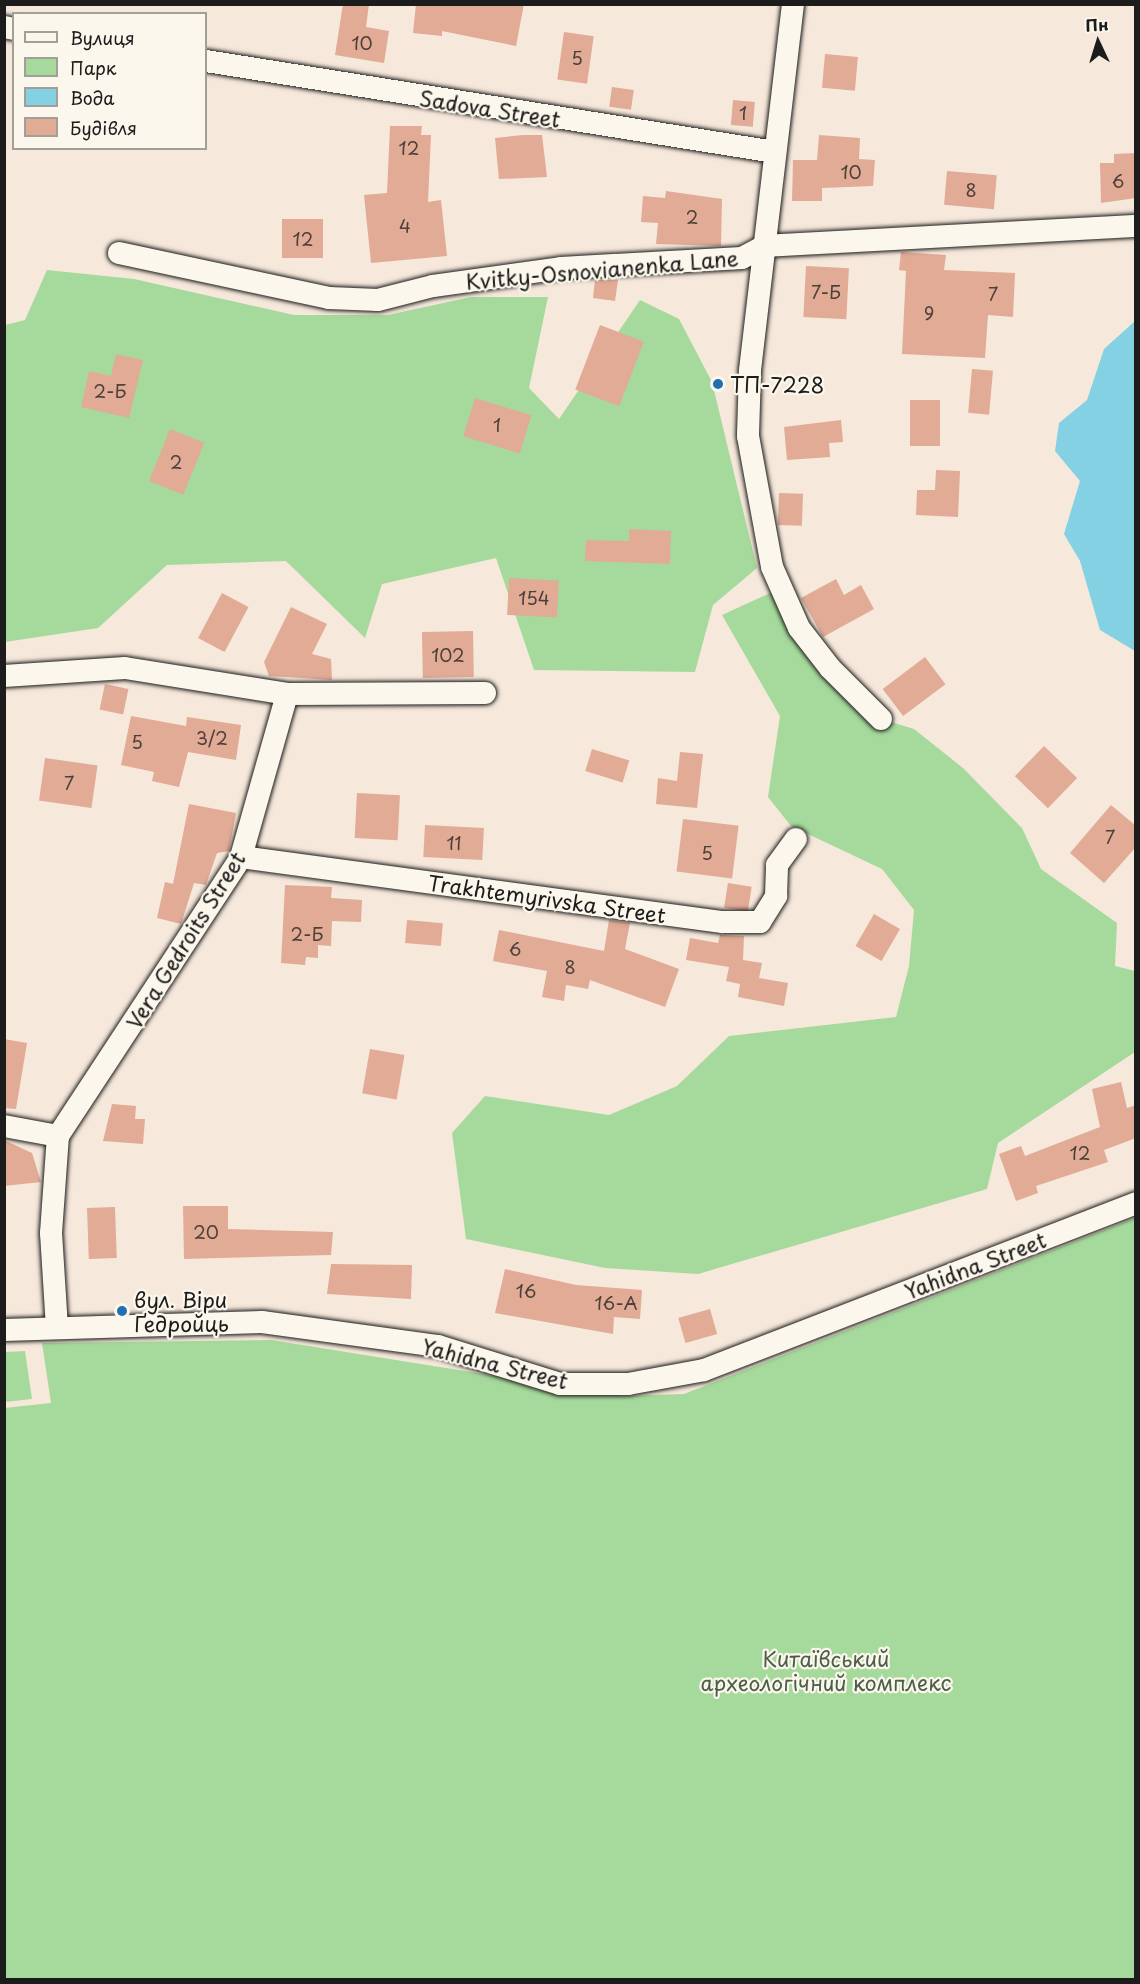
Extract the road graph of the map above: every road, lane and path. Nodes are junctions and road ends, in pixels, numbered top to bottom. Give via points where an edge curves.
1 (793, 4) edge
2 (207, 61) edge
3 (775, 152) junction
4 (1136, 226) edge
5 (765, 246) junction
6 (119, 253) dead end
7 (4, 676) edge
8 (485, 693) dead end
9 (287, 694) junction
10 (882, 719) dead end
11 (796, 839) dead end
12 (241, 857) junction
13 (4, 1126) edge
14 (58, 1136) junction
15 (1136, 1203) edge
16 (57, 1328) junction
17 (4, 1330) edge

1 - 3 street, Kvitky-Osnovianenka Lane
2 - 3 street, Sadova Street
3 - 5 street, Kvitky-Osnovianenka Lane
4 - 5 street, Kvitky-Osnovianenka Lane
5 - 6 street, Kvitky-Osnovianenka Lane via 742,258 561,268 433,286 378,300 329,298
5 - 10 street, Kvitky-Osnovianenka Lane via 748,436 772,567 799,628 830,668
7 - 9 street via 125,668
8 - 9 street
9 - 12 street, Vera Gedroits Street
11 - 12 street, Trakhtemyrivska Street via 777,865 776,896 760,922 723,922
12 - 14 street, Vera Gedroits Street
13 - 14 street
14 - 16 street, Vera Gedroits Street via 51,1233
15 - 16 street, Yahidna Street via 704,1370 628,1384 561,1384 438,1346 262,1322
16 - 17 street, Yahidna Street

